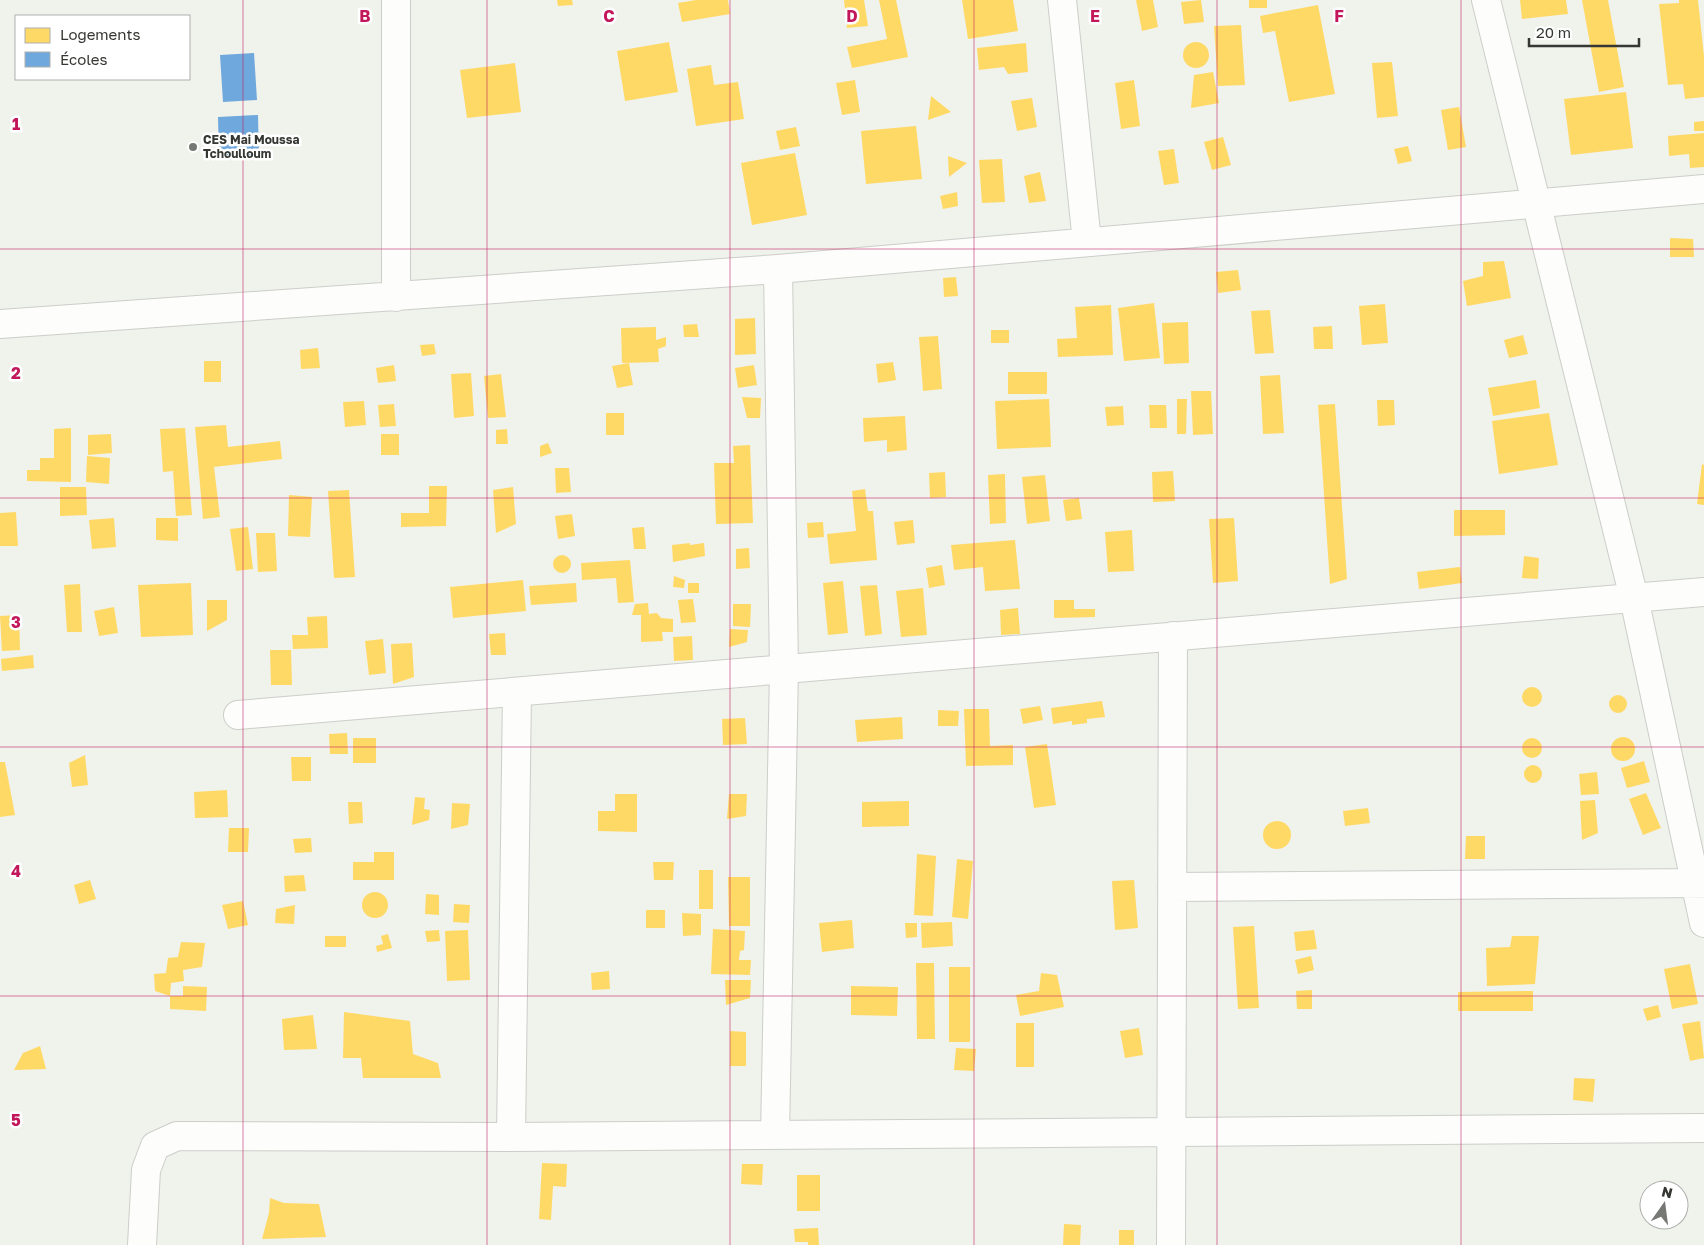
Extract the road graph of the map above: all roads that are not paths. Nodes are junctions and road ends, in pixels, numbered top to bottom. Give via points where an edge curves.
1 (396, 0) edge
2 (1062, 0) edge
3 (1486, 0) edge
4 (1704, 189) edge
5 (1536, 205) junction
6 (1087, 242) junction
7 (778, 269) junction
8 (396, 297) junction
9 (0, 324) edge
10 (1704, 592) edge
11 (1634, 598) junction
12 (1173, 636) junction
13 (784, 669) junction
14 (517, 693) junction
15 (238, 715) dead end
16 (1700, 883) edge
17 (1172, 887) junction
18 (1704, 923) edge
19 (1704, 1128) edge
20 (1172, 1132) junction
21 (775, 1135) junction
22 (511, 1138) junction
23 (142, 1245) edge
24 (1171, 1245) edge

1 - 8 street
2 - 6 street
3 - 5 street
4 - 5 street
5 - 6 street
5 - 11 street
6 - 7 street
7 - 8 street
7 - 13 street
8 - 9 street
10 - 11 street
11 - 12 street
11 - 16 street
12 - 13 street
12 - 17 street
13 - 14 street
13 - 21 street
14 - 15 street
14 - 22 street
16 - 17 street
16 - 18 street
17 - 20 street
19 - 20 street
20 - 21 street
20 - 24 street
21 - 22 street
22 - 23 street via 177,1136 154,1146 146,1170

